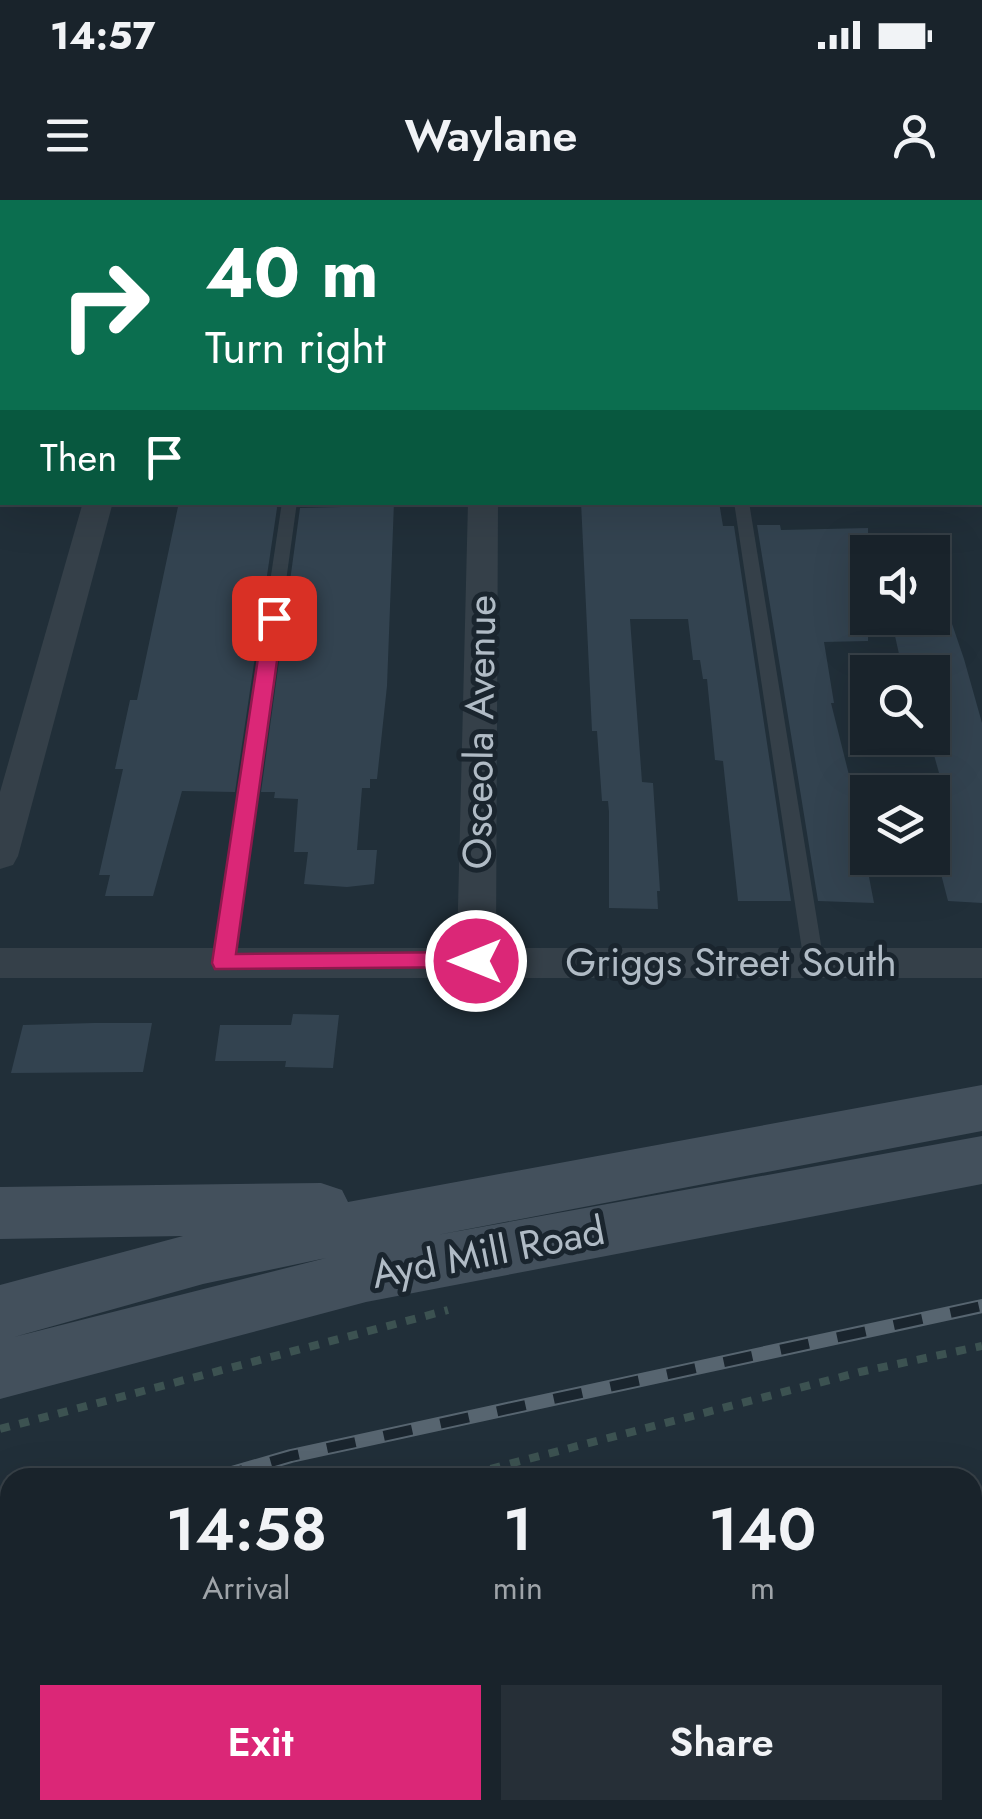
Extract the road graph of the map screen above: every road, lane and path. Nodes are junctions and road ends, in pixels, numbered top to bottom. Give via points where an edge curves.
1 (97, 505) edge
2 (290, 505) edge
3 (484, 505) edge
4 (741, 505) edge
5 (0, 856) edge
6 (476, 961) junction
7 (0, 963) edge
8 (223, 963) junction
9 (814, 963) junction
10 (982, 963) edge
11 (982, 1108) edge
12 (982, 1160) edge
13 (454, 1206) junction
14 (0, 1213) edge
15 (459, 1307) dead end
16 (0, 1313) edge
17 (982, 1346) edge
18 (0, 1370) edge
19 (0, 1429) edge
20 (494, 1468) edge

1 - 5 street
2 - 8 lane
3 - 6 street, Osceola Avenue
4 - 9 lane
6 - 8 street, Griggs Street South
6 - 9 street, Griggs Street South
7 - 8 street, Griggs Street South
9 - 10 street, Griggs Street South
11 - 13 main road, Ayd Mill Road
12 - 18 main road, Ayd Mill Road via 366,1274
13 - 14 main road
13 - 16 main road, Ayd Mill Road via 203,1257
15 - 19 path
17 - 20 path

